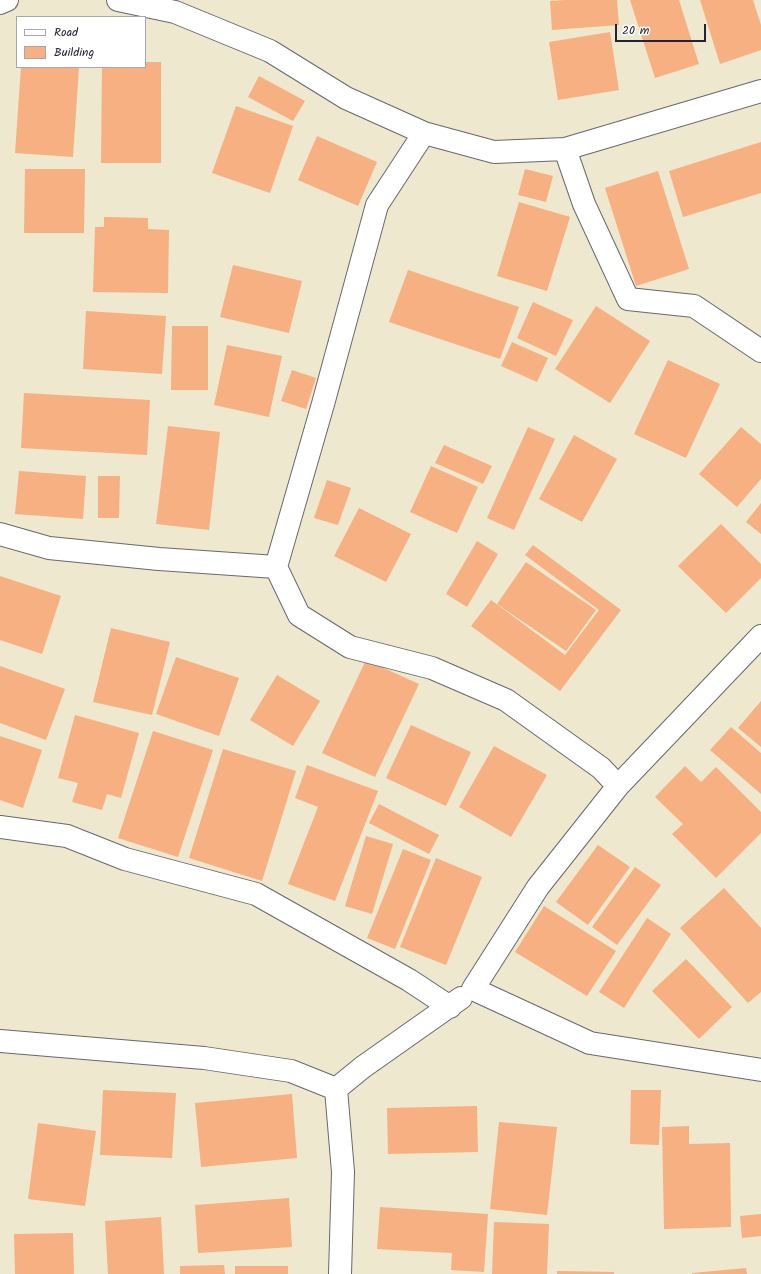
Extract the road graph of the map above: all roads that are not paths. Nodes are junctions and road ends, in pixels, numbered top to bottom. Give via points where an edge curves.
1 (8, 0) edge
2 (118, 0) edge
3 (0, 3) edge
4 (177, 6) edge
5 (761, 91) edge
6 (424, 133) junction
7 (565, 149) junction
8 (761, 351) edge
9 (0, 534) edge
10 (276, 567) junction
11 (761, 636) edge
12 (618, 786) junction
13 (0, 827) edge
14 (473, 989) junction
15 (450, 1007) junction
16 (0, 1041) edge
17 (761, 1070) edge
18 (336, 1089) junction
19 (340, 1274) edge

1 - 3 street
2 - 4 street
4 - 6 street via 270,51 346,98
5 - 7 street
6 - 7 street via 494,152
6 - 10 street via 377,205
7 - 8 street via 584,204 628,299 694,306
9 - 10 street via 48,548
10 - 12 street via 299,615 350,647 432,668 506,700 601,768
11 - 12 street
12 - 14 street via 538,887
13 - 15 street via 67,836 125,859 256,894 409,980
14 - 15 street
14 - 17 street via 590,1043
15 - 18 street via 363,1067
16 - 18 street via 211,1059 291,1071
18 - 19 street via 343,1172

